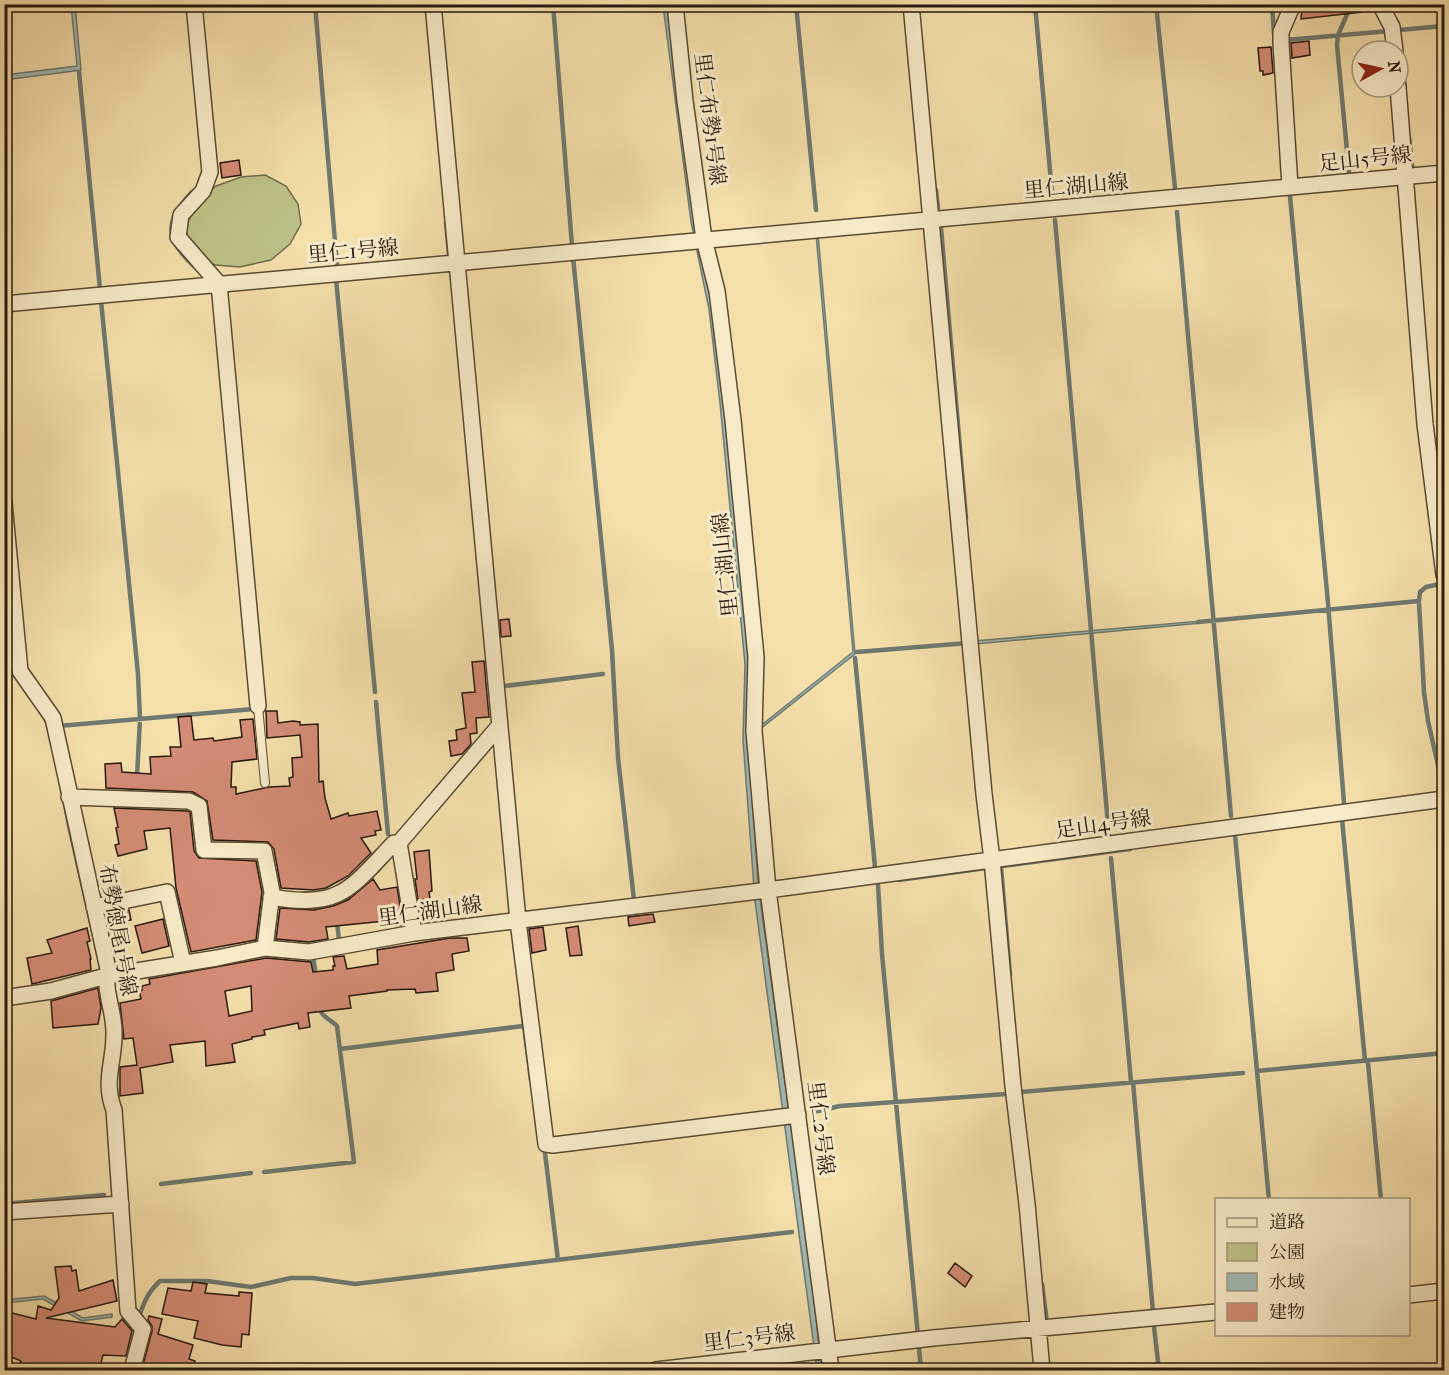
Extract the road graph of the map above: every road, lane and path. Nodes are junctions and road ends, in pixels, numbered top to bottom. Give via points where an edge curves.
1 (194, 4) edge
2 (433, 4) edge
3 (675, 4) edge
4 (911, 4) edge
5 (1293, 4) edge
6 (1380, 4) edge
7 (1394, 39) edge
8 (1399, 99) edge
9 (1444, 173) edge
10 (1406, 176) junction
11 (1290, 188) junction
12 (932, 220) junction
13 (704, 239) junction
14 (456, 262) junction
15 (219, 284) junction
16 (4, 304) edge
17 (4, 503) edge
18 (1444, 575) edge
19 (258, 706) joint
20 (500, 724) junction
21 (265, 783) dead end
22 (69, 797) junction
23 (1444, 799) edge
24 (399, 843) junction
25 (992, 860) junction
26 (768, 890) junction
27 (271, 897) junction
28 (94, 907) junction
29 (518, 921) junction
30 (414, 933) junction
31 (265, 948) junction
32 (183, 963) junction
33 (106, 976) junction
34 (4, 998) edge
35 (798, 1115) junction
36 (121, 1204) junction
37 (4, 1212) edge
38 (1444, 1291) edge
39 (1410, 1294) edge
40 (1215, 1312) edge
41 (1039, 1330) junction
42 (829, 1350) junction
43 (132, 1371) edge
44 (656, 1371) edge
45 (831, 1371) edge
46 (1042, 1371) edge

1 - 15 street via 210,172 203,191 181,215 178,237
2 - 14 street
3 - 13 street, 里仁布勢1号線
4 - 12 street
5 - 11 street via 1281,32
6 - 7 street
8 - 10 street
9 - 10 street, 足山5号線
10 - 11 street, 足山5号線
10 - 18 street via 1425,424
11 - 12 street, 里仁湖山線
12 - 13 street, 里仁湖山線
12 - 25 street
13 - 14 street, 里仁1号線
13 - 26 street, 里仁湖山線 via 717,291 733,420 756,657 754,731
14 - 15 street, 里仁1号線
14 - 20 street
15 - 16 street, 里仁1号線
15 - 19 street
17 - 22 street, 布勢徳尾1号線 via 20,671 52,718
19 - 21 lane
20 - 24 street
20 - 29 street
22 - 27 street via 189,801 199,806 204,850 264,851
22 - 28 street, 布勢徳尾1号線
23 - 25 street, 足山4号線
24 - 27 street via 394,843 347,891 336,896 307,900
24 - 30 street
25 - 26 street, 足山4号線
25 - 41 street
26 - 29 street, 里仁湖山線
26 - 35 street, 里仁2号線
27 - 31 street
28 - 32 street via 167,892
28 - 33 street, 布勢徳尾1号線 via 108,969
29 - 30 street, 里仁湖山線
29 - 35 street via 546,1144
30 - 31 street, 里仁湖山線 via 309,951
31 - 32 street, 里仁湖山線
32 - 33 street, 里仁湖山線
33 - 34 street, 里仁湖山線 via 51,991
33 - 36 street, 布勢徳尾1号線 via 114,1035 109,1067 110,1100
35 - 42 street, 里仁2号線
36 - 37 street
36 - 43 street, 布勢徳尾1号線 via 128,1311 143,1329
38 - 39 street
40 - 41 street, 里仁3号線
41 - 42 street, 里仁3号線
41 - 46 street
42 - 44 street, 里仁3号線
42 - 45 street, 里仁2号線

